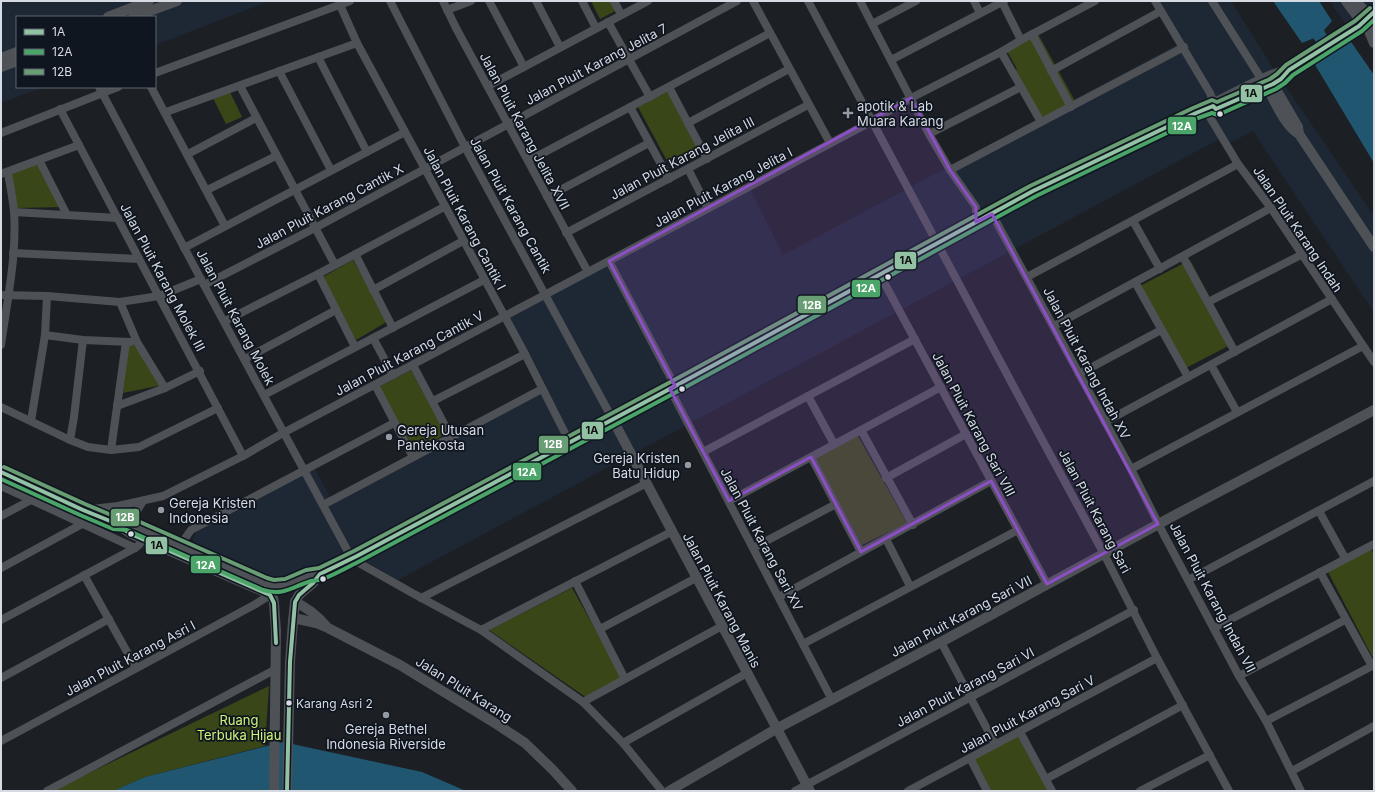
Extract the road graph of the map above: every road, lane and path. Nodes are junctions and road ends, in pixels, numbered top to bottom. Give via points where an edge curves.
1 (149, 1) edge
2 (177, 1) edge
3 (350, 1) edge
4 (390, 1) edge
5 (443, 1) edge
6 (471, 1) edge
7 (489, 1) edge
8 (536, 1) edge
9 (582, 1) edge
10 (614, 1) edge
11 (648, 1) edge
12 (737, 1) edge
13 (753, 1) edge
14 (808, 1) edge
15 (860, 1) edge
16 (916, 1) edge
17 (974, 1) edge
18 (1095, 1) edge
19 (1155, 1) edge
20 (1212, 1) edge
21 (1346, 1) edge
22 (1356, 1) edge
23 (1003, 2) edge
24 (340, 5) junction
25 (133, 8) edge
26 (447, 10) junction
27 (1161, 11) junction
28 (980, 13) junction
29 (621, 14) junction
30 (1372, 14) edge
31 (111, 16) edge
32 (608, 22) junction
33 (872, 24) junction
34 (596, 28) junction
35 (1352, 30) junction
36 (770, 32) junction
37 (1032, 34) junction
38 (1021, 40) junction
39 (357, 43) junction
40 (1374, 43) edge
41 (560, 47) junction
42 (1184, 47) junction
43 (16, 52) edge
44 (1001, 52) junction
45 (318, 57) junction
46 (1, 58) edge
47 (629, 59) junction
48 (891, 60) junction
49 (16, 61) edge
50 (1, 67) edge
51 (524, 67) junction
52 (789, 69) junction
53 (278, 71) junction
54 (1051, 71) junction
55 (156, 73) edge
56 (1267, 84) junction
57 (240, 86) junction
58 (488, 86) junction
59 (669, 87) junction
60 (1021, 87) junction
61 (112, 88) edge
62 (152, 88) edge
63 (100, 90) edge
64 (650, 97) junction
65 (911, 98) junction
66 (808, 105) junction
67 (630, 107) junction
68 (1071, 107) junction
69 (1212, 107) junction
70 (60, 109) junction
71 (166, 112) junction
72 (256, 118) junction
73 (872, 120) junction
74 (1042, 122) junction
75 (688, 123) junction
76 (508, 124) junction
77 (405, 132) junction
78 (1, 133) edge
79 (929, 134) junction
80 (650, 143) junction
81 (830, 143) junction
82 (79, 145) junction
83 (465, 147) junction
84 (367, 152) junction
85 (188, 154) junction
86 (276, 156) junction
87 (707, 159) junction
88 (39, 160) junction
89 (528, 161) junction
90 (1238, 164) junction
91 (688, 169) junction
92 (331, 170) junction
93 (424, 170) junction
94 (950, 170) junction
95 (4, 174) edge
96 (669, 179) junction
97 (207, 190) junction
98 (296, 190) junction
99 (547, 197) junction
100 (444, 207) junction
101 (708, 208) junction
102 (1271, 208) junction
103 (14, 212) junction
104 (992, 214) junction
105 (67, 215) junction
106 (118, 218) junction
107 (1133, 221) junction
108 (976, 222) junction
109 (226, 226) junction
110 (315, 228) junction
111 (566, 233) junction
112 (463, 241) junction
113 (938, 244) junction
114 (1374, 247) edge
115 (184, 248) junction
116 (13, 253) junction
117 (354, 254) junction
118 (1301, 255) junction
119 (1183, 257) junction
120 (139, 260) junction
121 (609, 261) junction
122 (335, 265) junction
123 (1160, 269) junction
124 (588, 272) junction
125 (318, 274) junction
126 (880, 274) junction
127 (1027, 277) junction
128 (484, 280) junction
129 (202, 282) junction
130 (1135, 282) junction
131 (373, 290) junction
132 (545, 294) junction
133 (4, 296) edge
134 (48, 296) junction
135 (159, 296) junction
136 (1332, 299) junction
137 (120, 302) junction
138 (1208, 302) junction
139 (336, 310) junction
140 (504, 316) junction
141 (225, 322) junction
142 (1054, 326) junction
143 (393, 328) junction
144 (1161, 330) junction
145 (45, 335) junction
146 (373, 338) junction
147 (915, 339) junction
148 (83, 340) junction
149 (126, 342) junction
150 (137, 342) junction
151 (1, 345) edge
152 (1363, 346) junction
153 (355, 347) junction
154 (1235, 352) junction
155 (525, 354) junction
156 (245, 359) junction
157 (1374, 362) edge
158 (413, 365) junction
159 (1211, 365) junction
160 (200, 371) junction
161 (1079, 374) junction
162 (393, 375) junction
163 (1188, 377) junction
164 (375, 385) junction
165 (941, 387) junction
166 (165, 388) junction
167 (673, 388) junction
168 (542, 389) junction
169 (264, 395) junction
170 (808, 396) junction
171 (432, 402) junction
172 (1, 406) edge
173 (117, 406) junction
174 (218, 408) junction
175 (1374, 410) edge
176 (1238, 412) junction
177 (613, 420) junction
178 (31, 421) junction
179 (1105, 422) junction
180 (394, 423) junction
181 (860, 430) junction
182 (283, 433) junction
183 (966, 434) junction
184 (451, 437) junction
185 (70, 440) junction
186 (570, 443) junction
187 (834, 444) junction
188 (111, 450) junction
189 (703, 452) junction
190 (243, 456) junction
191 (811, 457) junction
192 (413, 458) junction
193 (1131, 469) junction
194 (304, 470) junction
195 (1, 472) edge
196 (886, 478) junction
197 (991, 481) junction
198 (1374, 481) edge
199 (645, 484) junction
200 (1, 486) edge
201 (30, 500) junction
202 (143, 501) junction
203 (729, 501) junction
204 (836, 504) junction
205 (323, 505) junction
206 (84, 510) junction
207 (1319, 511) junction
208 (1, 516) edge
209 (82, 524) junction
210 (1158, 524) junction
211 (913, 525) junction
212 (127, 527) junction
213 (1018, 530) junction
214 (671, 532) junction
215 (143, 539) junction
216 (886, 539) junction
217 (179, 547) junction
218 (1373, 547) edge
219 (135, 548) junction
220 (753, 548) junction
221 (861, 552) junction
222 (1104, 554) junction
223 (352, 558) junction
224 (1345, 558) junction
225 (1, 568) edge
226 (1320, 572) junction
227 (320, 574) junction
228 (84, 575) junction
229 (696, 578) junction
230 (1188, 580) junction
231 (575, 581) junction
232 (1047, 584) junction
233 (910, 586) junction
234 (270, 595) junction
235 (779, 597) junction
236 (421, 598) junction
237 (295, 602) junction
238 (1134, 610) junction
239 (109, 619) junction
240 (1, 620) edge
241 (1346, 620) junction
242 (292, 621) junction
243 (722, 626) junction
244 (328, 628) junction
245 (1214, 628) junction
246 (600, 629) junction
247 (480, 630) junction
248 (941, 642) junction
249 (803, 644) junction
250 (1157, 658) junction
251 (1373, 665) edge
252 (136, 668) junction
253 (276, 669) junction
254 (747, 673) junction
255 (1239, 676) junction
256 (1, 678) edge
257 (625, 679) junction
258 (970, 698) junction
259 (832, 700) junction
260 (583, 702) junction
261 (1183, 705) junction
262 (1266, 721) junction
263 (1374, 726) edge
264 (776, 729) junction
265 (1020, 732) junction
266 (1, 741) edge
267 (623, 743) junction
268 (995, 744) junction
269 (1210, 755) junction
270 (970, 758) junction
271 (1292, 771) junction
272 (1046, 779) junction
273 (808, 788) edge
274 (47, 791) edge
275 (274, 791) edge
276 (287, 791) edge
277 (572, 791) edge
278 (662, 791) edge
279 (669, 791) edge
280 (795, 791) edge
281 (908, 791) edge
282 (987, 791) edge
283 (1052, 791) edge
284 (1140, 791) edge
285 (1229, 791) edge
286 (1301, 791) edge

1 - 25 street
2 - 25 street
3 - 24 street
4 - 83 street, Jalan Pluit Karang Cantik
5 - 26 street, Jalan Pluit Karang Jelita XVII
6 - 26 street
7 - 51 street
8 - 41 street
9 - 34 street
10 - 29 street
11 - 29 street
12 - 47 street, Jalan Pluit Karang Jelita 7
13 - 36 street
14 - 73 street, Jalan Pluit Karang Sari
15 - 33 street
16 - 33 street
17 - 28 street
18 - 37 street, Jalan Pluit Karang Jelita I
19 - 27 street, Jalan Pluit Karang Indah
20 - 56 street
21 - 35 street via 1357,16
22 - 30 street via 1366,12
23 - 28 street
23 - 38 street
24 - 39 street, Jalan Pluit Karang Cantik I
24 - 55 street
25 - 31 street
26 - 58 street, Jalan Pluit Karang Jelita XVII
27 - 42 street, Jalan Pluit Karang Indah
27 - 54 street
28 - 48 street
29 - 32 street
30 - 35 street
30 - 40 street via 1369,31
32 - 34 street
32 - 47 street
33 - 48 street
34 - 41 street
35 - 40 street
35 - 56 street via 1293,68 1281,79
36 - 52 street
36 - 59 street
37 - 38 street, Jalan Pluit Karang Jelita I
37 - 54 street
38 - 44 street, Jalan Pluit Karang Jelita I
39 - 45 street
39 - 77 street, Jalan Pluit Karang Cantik I
41 - 51 street
42 - 68 street
42 - 69 street, Jalan Pluit Karang Indah via 1210,93
43 - 46 street
44 - 60 street
44 - 65 street, Jalan Pluit Karang Jelita I
45 - 53 street
45 - 84 street
47 - 64 street
47 - 76 street, Jalan Pluit Karang Jelita 7
48 - 65 street
49 - 50 street
51 - 58 street
52 - 66 street
52 - 75 street
53 - 57 street
53 - 92 street
54 - 68 street
56 - 69 street
56 - 114 street via 1298,127 1299,134
57 - 71 street
57 - 72 street
58 - 76 street, Jalan Pluit Karang Jelita XVII
59 - 64 street
59 - 75 street
60 - 74 street
60 - 79 street
61 - 63 street
62 - 71 street
63 - 70 street
63 - 115 street, Jalan Pluit Karang Molek
64 - 67 street
65 - 73 street, Jalan Pluit Karang Jelita I
65 - 79 street
66 - 81 street
66 - 87 street, Jalan Pluit Karang Jelita III
67 - 80 street
67 - 89 street
68 - 74 street
69 - 90 street, Jalan Pluit Karang Indah
69 - 104 street via 1033,191
70 - 78 street
70 - 82 street, Jalan Pluit Karang Molek III
71 - 85 street
72 - 85 street
72 - 86 street
73 - 81 street, Jalan Pluit Karang Jelita I
73 - 113 street, Jalan Pluit Karang Sari
74 - 94 street
75 - 87 street
76 - 83 street, Jalan Pluit Karang Jelita 7
76 - 89 street, Jalan Pluit Karang Jelita XVII
77 - 84 street
77 - 93 street, Jalan Pluit Karang Cantik I
79 - 94 street
80 - 96 street
80 - 99 street
81 - 101 street, Jalan Pluit Karang Jelita I
82 - 88 street
82 - 106 street, Jalan Pluit Karang Molek III
83 - 93 street, Jalan Pluit Karang Cantik X
83 - 132 street, Jalan Pluit Karang Cantik
84 - 92 street
85 - 97 street
86 - 97 street
86 - 98 street
87 - 91 street, Jalan Pluit Karang Jelita III
88 - 95 street
88 - 105 street
89 - 99 street, Jalan Pluit Karang Jelita XVII
90 - 102 street, Jalan Pluit Karang Indah
90 - 107 street
91 - 96 street, Jalan Pluit Karang Jelita III
91 - 101 street
92 - 98 street
93 - 100 street, Jalan Pluit Karang Cantik I
93 - 110 street, Jalan Pluit Karang Cantik X
94 - 108 street via 976,207
95 - 103 street
96 - 111 street, Jalan Pluit Karang Jelita III
97 - 109 street
98 - 109 street
98 - 110 street
99 - 111 street, Jalan Pluit Karang Jelita XVII
100 - 112 street, Jalan Pluit Karang Cantik I
100 - 117 street
101 - 121 street, Jalan Pluit Karang Jelita I
102 - 118 street, Jalan Pluit Karang Indah
102 - 119 street
103 - 105 street
103 - 116 street
104 - 108 street
104 - 127 street, Jalan Pluit Karang Indah XV
105 - 106 street
106 - 120 street, Jalan Pluit Karang Molek III
107 - 123 street
107 - 127 street
108 - 113 street
109 - 115 street
110 - 122 street
110 - 129 street, Jalan Pluit Karang Cantik X
111 - 124 street, Jalan Pluit Karang Jelita XVII
112 - 128 street, Jalan Pluit Karang Cantik I
112 - 131 street
113 - 126 street
113 - 222 street, Jalan Pluit Karang Sari
115 - 129 street, Jalan Pluit Karang Molek
116 - 120 street
116 - 133 street
117 - 122 street
117 - 131 street
118 - 136 street, Jalan Pluit Karang Indah
118 - 138 street
119 - 123 street
119 - 138 street
120 - 135 street, Jalan Pluit Karang Molek III
121 - 124 street, Jalan Pluit Karang Jelita I
121 - 167 street, Jalan Pluit Karang Sari XV
122 - 125 street
123 - 130 street
124 - 132 street, Jalan Pluit Karang Jelita I
125 - 139 street
125 - 141 street
126 - 147 street, Jalan Pluit Karang Sari VIII
126 - 167 street
127 - 142 street, Jalan Pluit Karang Indah XV
128 - 140 street, Jalan Pluit Karang Cantik I
128 - 143 street
129 - 135 street, Jalan Pluit Karang Cantik X
129 - 141 street, Jalan Pluit Karang Molek
130 - 142 street
130 - 144 street
131 - 143 street
132 - 140 street, Jalan Pluit Karang Cantik V
132 - 177 street, Jalan Pluit Karang Cantik
133 - 134 street, Jalan Pluit Karang Cantik X
133 - 151 street
134 - 137 street, Jalan Pluit Karang Cantik X
134 - 145 street
135 - 137 street, Jalan Pluit Karang Cantik X
135 - 160 street, Jalan Pluit Karang Molek III
136 - 152 street, Jalan Pluit Karang Indah
136 - 154 street
137 - 150 street
138 - 154 street
139 - 153 street
139 - 156 street
140 - 155 street, Jalan Pluit Karang Cantik I
140 - 158 street, Jalan Pluit Karang Cantik V
141 - 156 street, Jalan Pluit Karang Molek
142 - 161 street, Jalan Pluit Karang Indah XV
143 - 146 street
144 - 161 street
144 - 163 street
145 - 148 street
145 - 178 street
146 - 153 street
146 - 162 street
147 - 165 street, Jalan Pluit Karang Sari VIII
147 - 170 street
148 - 149 street
148 - 185 street
149 - 150 street
149 - 173 street
150 - 166 street
152 - 157 street, Jalan Pluit Karang Indah
152 - 176 street
153 - 169 street
154 - 159 street
155 - 168 street, Jalan Pluit Karang Cantik I
155 - 171 street
156 - 169 street, Jalan Pluit Karang Molek
158 - 162 street, Jalan Pluit Karang Cantik V
158 - 171 street
159 - 163 street
159 - 176 street
160 - 166 street
160 - 174 street, Jalan Pluit Karang Molek III
161 - 179 street, Jalan Pluit Karang Indah XV
162 - 164 street, Jalan Pluit Karang Cantik V
163 - 179 street
164 - 180 street
164 - 182 street, Jalan Pluit Karang Cantik V
165 - 181 street
165 - 183 street, Jalan Pluit Karang Sari VIII
166 - 173 street
167 - 177 street
167 - 189 street, Jalan Pluit Karang Sari XV
168 - 184 street
168 - 186 street, Jalan Pluit Karang Cantik I
169 - 182 street, Jalan Pluit Karang Molek
170 - 187 street
170 - 189 street
171 - 184 street
172 - 178 street
173 - 188 street
174 - 188 street via 139,447
174 - 190 street, Jalan Pluit Karang Molek III
175 - 210 street, Jalan Pluit Karang Indah VII
176 - 193 street
177 - 186 street
177 - 199 street, Jalan Pluit Karang Manis
178 - 185 street
179 - 193 street, Jalan Pluit Karang Indah XV
180 - 192 street
180 - 194 street
181 - 187 street
181 - 196 street
182 - 190 street, Jalan Pluit Karang Cantik V
182 - 194 street, Jalan Pluit Karang Molek
183 - 196 street
183 - 197 street, Jalan Pluit Karang Sari VIII
184 - 192 street
185 - 188 street
186 - 223 street
187 - 191 street
189 - 203 street, Jalan Pluit Karang Sari XV
190 - 202 street, Jalan Pluit Karang Cantik V via 163,496
191 - 203 street
191 - 204 street
192 - 205 street
193 - 210 street, Jalan Pluit Karang Indah XV
194 - 205 street, Jalan Pluit Karang Molek
194 - 217 street via 191,530
195 - 206 street
196 - 211 street
197 - 211 street
197 - 213 street, Jalan Pluit Karang Sari VIII
198 - 207 street
199 - 214 street, Jalan Pluit Karang Manis
199 - 236 street
200 - 201 street
201 - 208 street
201 - 209 street
202 - 206 street, Jalan Pluit Karang Cantik V
202 - 212 street
203 - 220 street, Jalan Pluit Karang Sari XV
204 - 220 street
204 - 221 street
205 - 223 street, Jalan Pluit Karang Molek
206 - 212 street
207 - 224 street
207 - 230 street
209 - 219 street
209 - 225 street
210 - 222 street, Jalan Pluit Karang Sari VII
210 - 230 street, Jalan Pluit Karang Indah VII
211 - 216 street
212 - 215 street
212 - 217 street
213 - 232 street, Jalan Pluit Karang Sari VIII
213 - 233 street
214 - 229 street, Jalan Pluit Karang Manis
214 - 231 street
215 - 219 street
215 - 234 street
216 - 221 street
216 - 233 street
217 - 227 street via 272,586 283,587 313,573
218 - 224 street
219 - 228 street
220 - 235 street, Jalan Pluit Karang Sari XV
221 - 235 street
222 - 232 street, Jalan Pluit Karang Sari VII
222 - 238 street, Jalan Pluit Karang Sari
223 - 227 street
223 - 236 street
224 - 226 street
226 - 241 street
226 - 245 street
227 - 237 street
228 - 239 street
228 - 240 street
229 - 243 street, Jalan Pluit Karang Manis
229 - 246 street
230 - 245 street, Jalan Pluit Karang Indah VII
231 - 246 street
231 - 247 street
232 - 248 street, Jalan Pluit Karang Sari VII
233 - 249 street
234 - 252 street, Jalan Pluit Karang Asri I
234 - 253 street via 275,608
235 - 249 street, Jalan Pluit Karang Sari XV
236 - 247 street
237 - 242 street
237 - 244 street, Jalan Pluit Karang via 316,614
238 - 250 street, Jalan Pluit Karang Sari
238 - 258 street, Jalan Pluit Karang Sari VI
239 - 252 street
239 - 256 street
241 - 251 street
241 - 255 street
242 - 244 street, Jalan Pluit Karang via 298,619
242 - 276 street
243 - 254 street, Jalan Pluit Karang Manis
243 - 257 street
244 - 277 street, Jalan Pluit Karang via 400,665 526,743
245 - 255 street, Jalan Pluit Karang Indah VII
246 - 257 street
247 - 260 street
248 - 258 street
248 - 259 street, Jalan Pluit Karang Sari VII
249 - 259 street, Jalan Pluit Karang Sari XV
250 - 261 street, Jalan Pluit Karang Sari
250 - 265 street, Jalan Pluit Karang Sari V
251 - 262 street
252 - 266 street, Jalan Pluit Karang Asri I
253 - 274 street
253 - 275 street
254 - 264 street, Jalan Pluit Karang Manis
254 - 267 street
255 - 262 street, Jalan Pluit Karang Indah VII
257 - 260 street
258 - 268 street
258 - 273 street, Jalan Pluit Karang Sari VI
259 - 264 street, Jalan Pluit Karang Sari VII
260 - 267 street
261 - 269 street, Jalan Pluit Karang Sari
261 - 272 street
262 - 271 street, Jalan Pluit Karang Indah VII
263 - 271 street
264 - 273 street, Jalan Pluit Karang Manis
264 - 279 street, Jalan Pluit Karang Sari VII
265 - 268 street, Jalan Pluit Karang Sari V
265 - 272 street
267 - 278 street
268 - 270 street, Jalan Pluit Karang Sari V
269 - 284 street
269 - 285 street, Jalan Pluit Karang Sari
270 - 281 street, Jalan Pluit Karang Sari V
270 - 282 street
271 - 286 street, Jalan Pluit Karang Indah VII
272 - 283 street
273 - 280 street, Jalan Pluit Karang Sari VI

